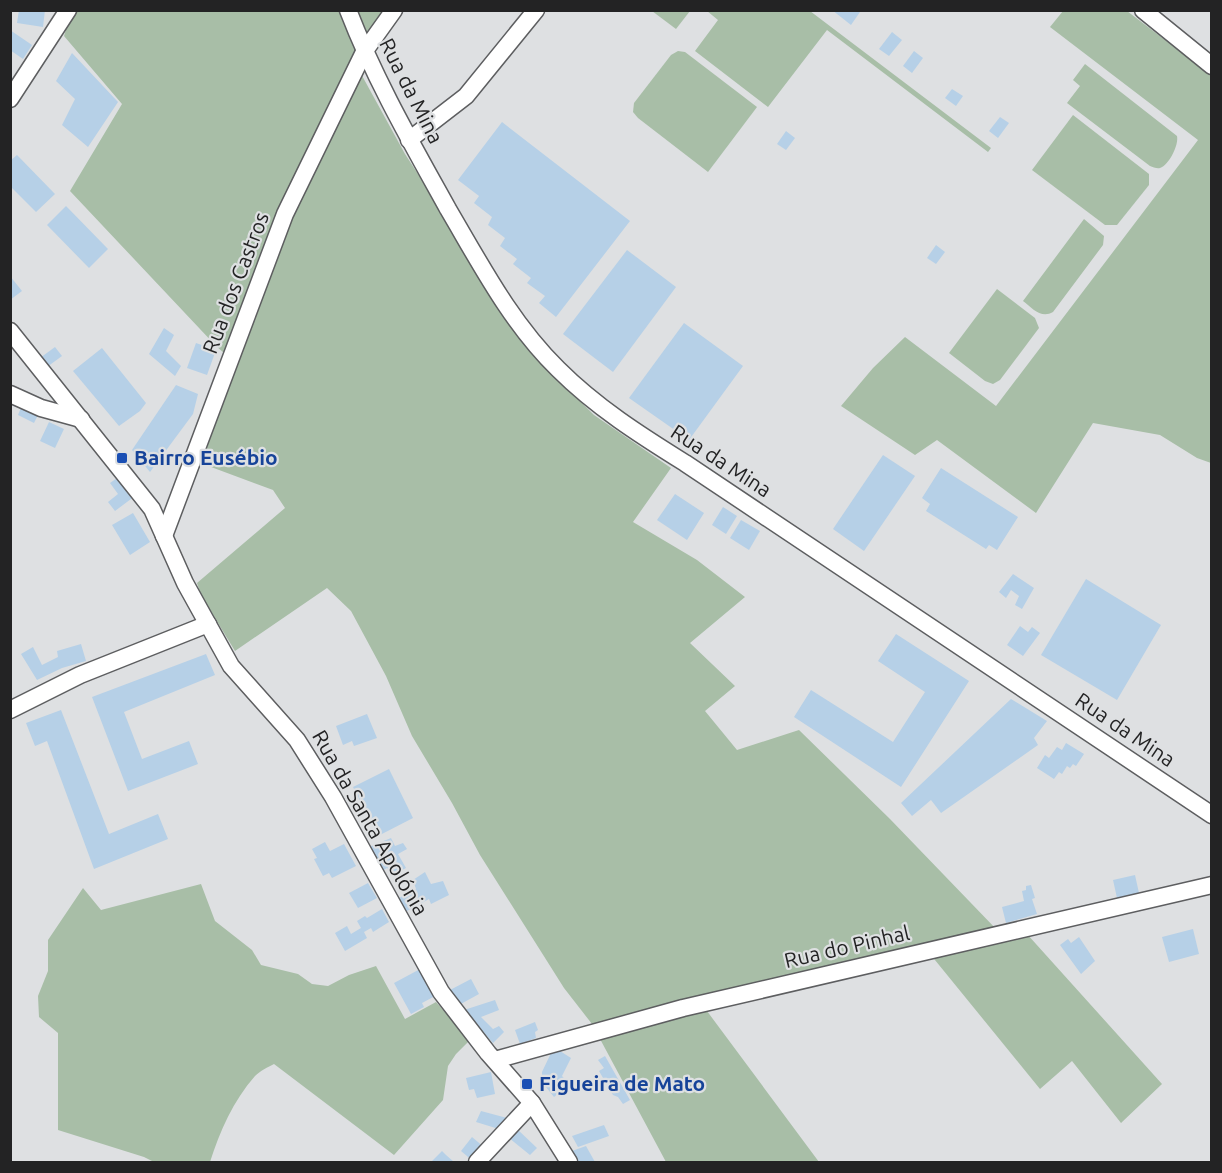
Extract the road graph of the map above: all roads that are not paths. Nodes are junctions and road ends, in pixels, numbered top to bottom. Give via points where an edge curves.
1 (348, 10) edge
2 (394, 10) edge
3 (536, 10) edge
4 (1143, 10) edge
5 (65, 13) edge
6 (364, 52) junction
7 (1212, 66) edge
8 (10, 99) edge
9 (409, 140) junction
10 (10, 331) edge
11 (10, 394) edge
12 (81, 419) junction
13 (164, 536) junction
14 (208, 624) junction
15 (10, 710) edge
16 (1212, 815) edge
17 (1212, 885) edge
18 (495, 1060) junction
19 (532, 1103) junction
20 (477, 1162) edge
21 (569, 1162) edge

1 - 6 street, Rua da Mina
2 - 6 street, Rua dos Castros
3 - 9 street via 466,96
4 - 7 street
5 - 8 street
6 - 9 street, Rua da Mina
6 - 13 street, Rua dos Castros via 285,214
9 - 16 street, Rua da Mina via 508,310 550,361 587,396 635,432
10 - 12 street, Rua da Santa Apolónia
11 - 12 street via 40,408
12 - 13 street, Rua da Santa Apolónia via 152,509
13 - 14 street, Rua da Santa Apolónia
14 - 15 street via 80,675
14 - 18 street, Rua da Santa Apolónia via 231,666 297,740 441,992
17 - 18 street, Rua do Pinhal via 684,1008
18 - 19 street, Rua da Santa Apolónia
19 - 20 street
19 - 21 street, Rua da Santa Apolónia

